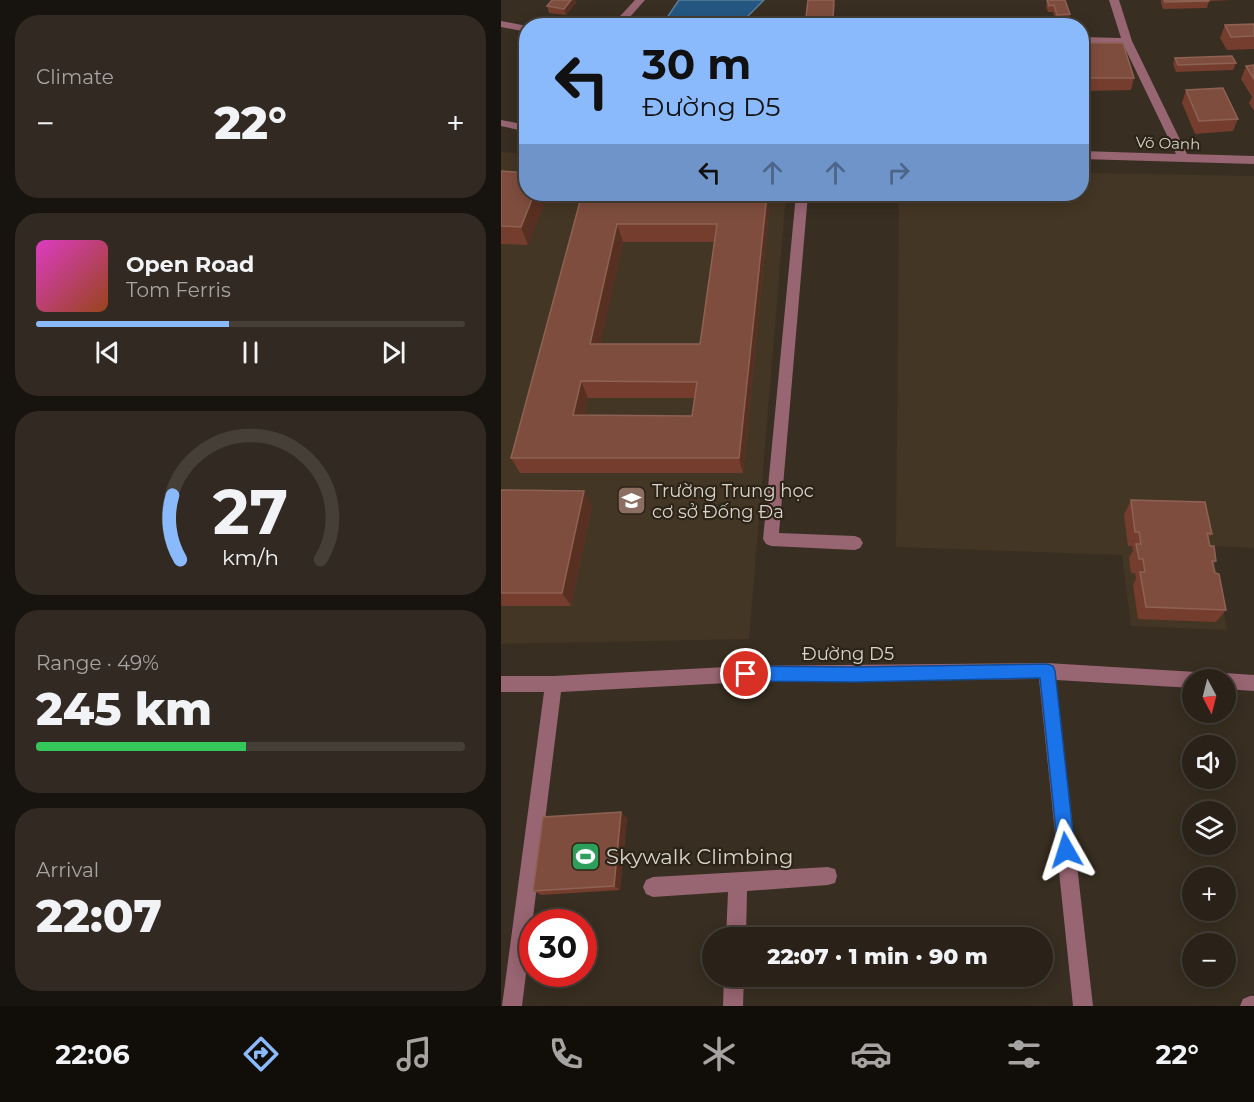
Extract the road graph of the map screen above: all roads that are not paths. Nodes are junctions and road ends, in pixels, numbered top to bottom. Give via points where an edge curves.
1 (640, 0) edge
2 (1114, 0) edge
3 (623, 18) edge
4 (501, 24) edge
5 (519, 27) edge
6 (1089, 40) edge
7 (1127, 40) junction
8 (501, 123) edge
9 (519, 125) edge
10 (1089, 155) edge
11 (1184, 159) junction
12 (1254, 160) edge
13 (801, 201) edge
14 (855, 543) dead end
15 (1047, 671) junction
16 (1182, 679) edge
17 (1236, 682) edge
18 (1254, 683) edge
19 (501, 684) edge
20 (554, 684) junction
21 (828, 876) dead end
22 (738, 882) junction
23 (653, 887) dead end
24 (736, 927) edge
25 (734, 987) edge
26 (512, 1006) edge
27 (733, 1006) edge
28 (1083, 1006) edge

1 - 3 street
2 - 7 street
4 - 5 street
6 - 7 street
7 - 11 street
8 - 9 street
10 - 11 street, Võ Oanh
11 - 12 street, Võ Oanh
13 - 14 street via 771,539
15 - 16 street, Đường D5
15 - 20 street, Đường D5 via 746,674
15 - 28 street
17 - 18 street
19 - 20 street, Đường D5
20 - 26 street
21 - 22 street
22 - 23 street
22 - 24 street
25 - 27 street

